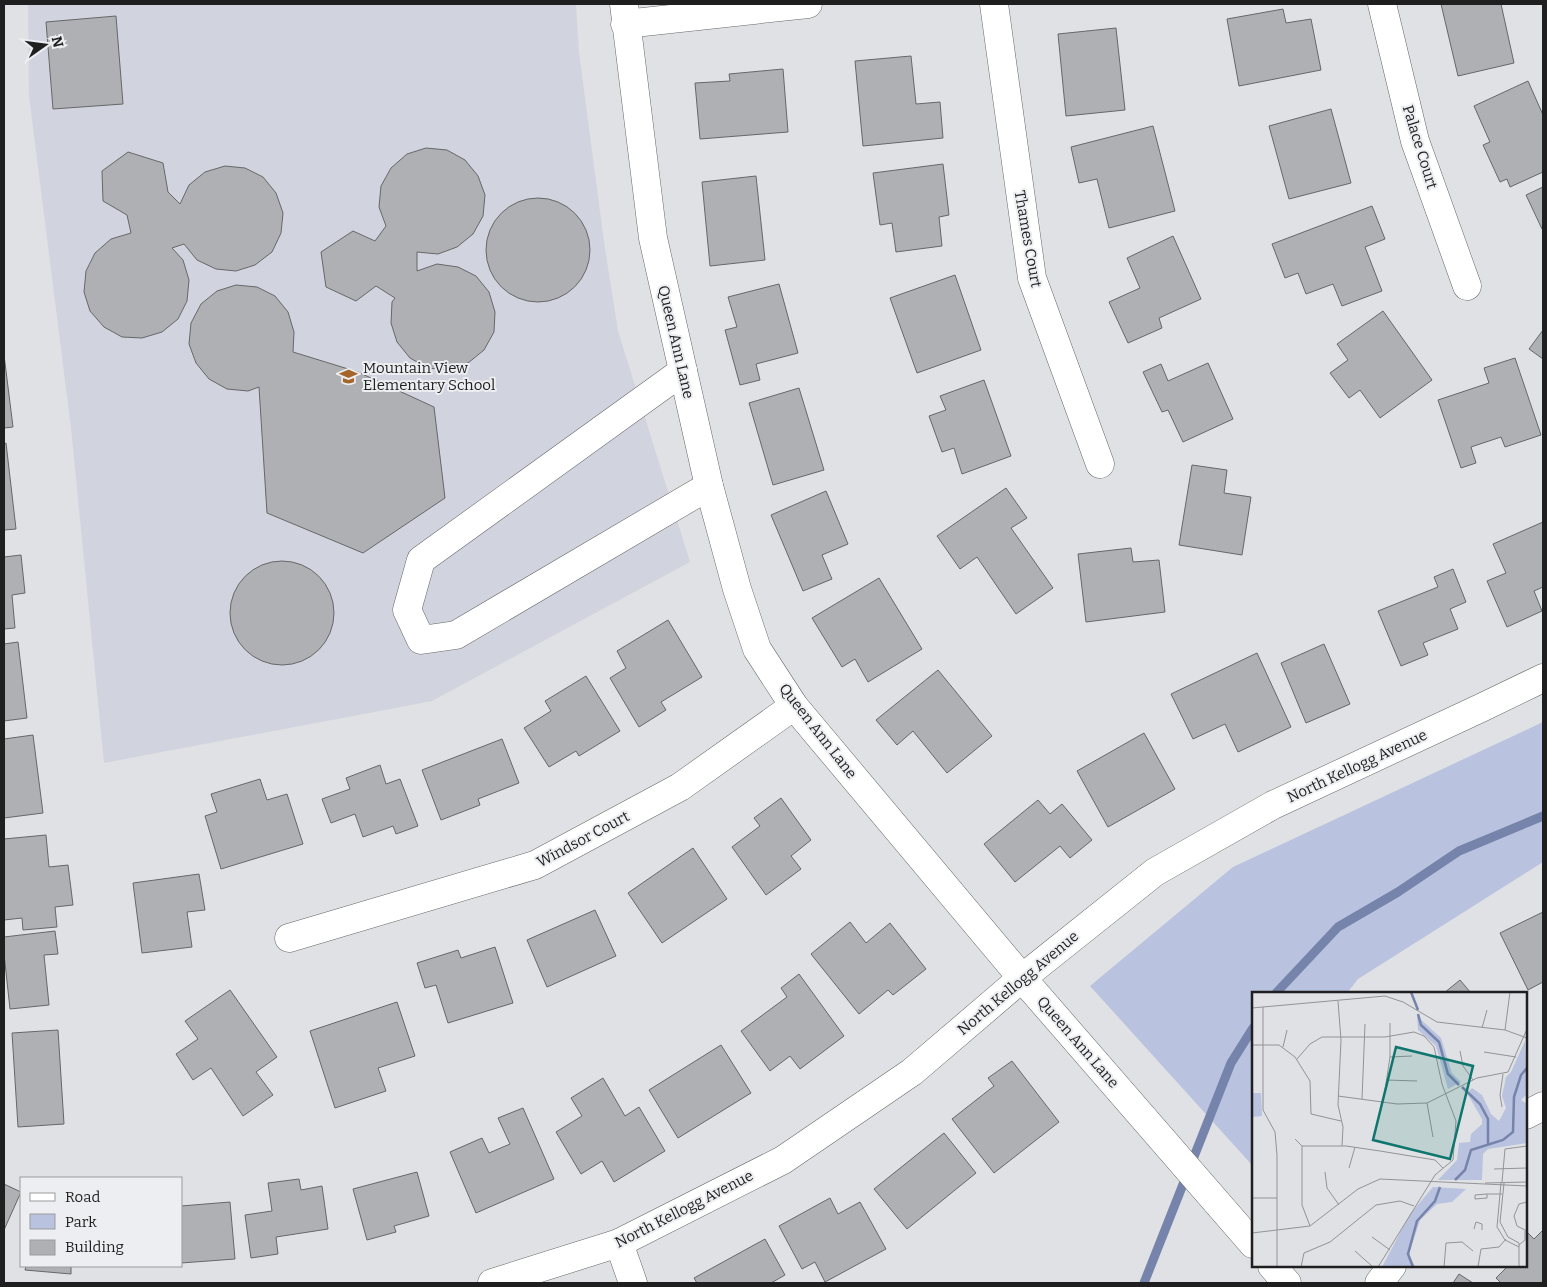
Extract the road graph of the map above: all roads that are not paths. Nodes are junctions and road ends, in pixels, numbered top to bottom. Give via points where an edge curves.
1 (808, 4) edge
2 (994, 4) edge
3 (1382, 4) edge
4 (624, 14) edge
5 (1467, 286) dead end
6 (683, 371) junction
7 (1100, 464) dead end
8 (709, 486) junction
9 (1543, 678) edge
10 (794, 706) junction
11 (289, 938) dead end
12 (1022, 978) junction
13 (1543, 1106) edge
14 (1527, 1114) edge
15 (1252, 1243) edge
16 (619, 1244) junction
17 (1273, 1267) edge
18 (1391, 1267) edge
19 (492, 1283) edge
20 (633, 1283) edge
21 (1287, 1283) edge
22 (1379, 1283) edge

1 - 4 street
2 - 7 street, Thames Court via 1032,278
3 - 5 street, Palace Court via 1415,141
4 - 6 street, Queen Ann Lane via 653,238
6 - 8 street, Queen Ann Lane
6 - 8 street via 421,560 407,610 421,640 456,635
8 - 10 street, Queen Ann Lane via 757,649
9 - 12 street, North Kellogg Avenue via 1273,805 1155,872
10 - 11 street, Windsor Court via 680,787 535,865
10 - 12 street, Queen Ann Lane
12 - 15 street, Queen Ann Lane
12 - 16 street, North Kellogg Avenue via 912,1072 783,1160
13 - 14 street
16 - 19 street, North Kellogg Avenue
16 - 20 street
17 - 21 street
18 - 22 street

